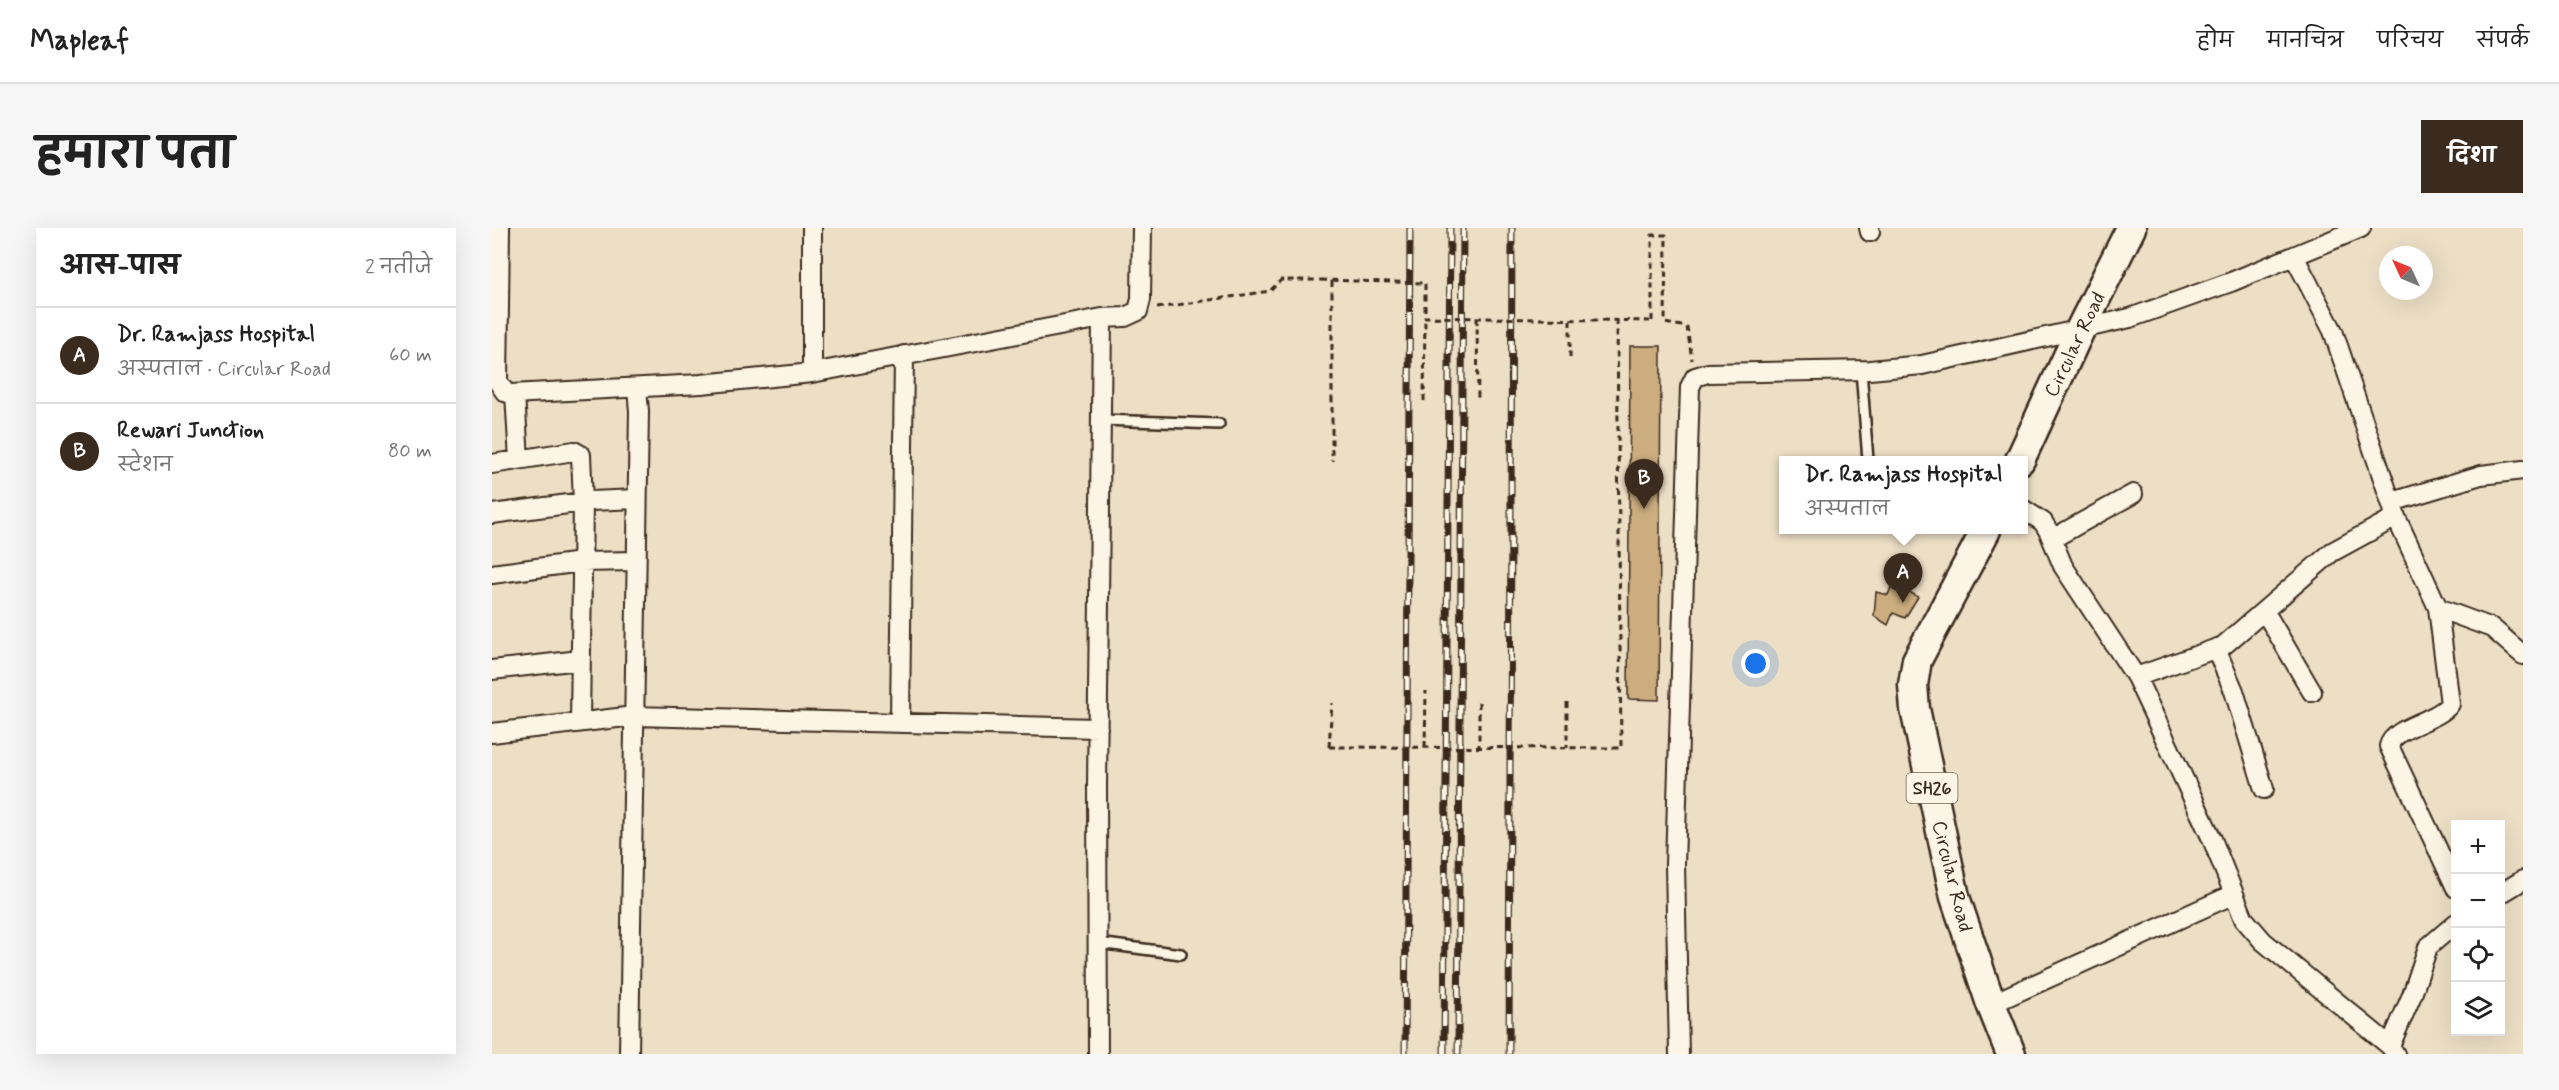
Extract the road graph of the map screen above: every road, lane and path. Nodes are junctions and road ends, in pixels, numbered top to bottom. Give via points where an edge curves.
1 (492, 228) edge
2 (500, 228) edge
3 (812, 228) edge
4 (1142, 228) edge
5 (2131, 228) edge
6 (2361, 228) edge
7 (2335, 233) edge
8 (2294, 256) junction
9 (1332, 281) junction
10 (496, 292) edge
11 (1138, 311) junction
12 (1425, 317) junction
13 (1102, 318) junction
14 (1477, 318) junction
15 (1569, 320) junction
16 (1617, 320) junction
17 (2081, 328) junction
18 (494, 345) edge
19 (904, 355) junction
20 (1570, 357) dead end
21 (1861, 370) junction
22 (812, 373) junction
23 (1695, 377) junction
24 (636, 388) junction
25 (514, 394) junction
26 (1424, 401) dead end
27 (1478, 402) dead end
28 (1101, 420) junction
29 (1219, 424) dead end
30 (1868, 456) edge
31 (2022, 456) edge
32 (519, 460) junction
33 (1332, 461) dead end
34 (492, 464) edge
35 (2523, 470) edge
36 (2133, 494) dead end
37 (637, 499) junction
38 (584, 502) junction
39 (2394, 510) junction
40 (2028, 512) edge
41 (492, 514) edge
42 (1984, 534) edge
43 (2052, 539) junction
44 (636, 561) junction
45 (581, 562) junction
46 (492, 573) edge
47 (2438, 608) junction
48 (2265, 612) junction
49 (2216, 650) junction
50 (2523, 655) edge
51 (580, 660) junction
52 (492, 670) edge
53 (2136, 677) junction
54 (1426, 691) dead end
55 (2312, 692) dead end
56 (1332, 702) dead end
57 (1479, 702) dead end
58 (1567, 702) dead end
59 (634, 716) junction
60 (580, 722) junction
61 (900, 723) junction
62 (1098, 728) junction
63 (492, 733) edge
64 (1425, 747) junction
65 (1479, 747) junction
66 (1567, 748) junction
67 (2264, 789) dead end
68 (2451, 877) edge
69 (2523, 880) edge
70 (2505, 891) edge
71 (2232, 895) junction
72 (2451, 927) edge
73 (1098, 943) junction
74 (1181, 954) dead end
75 (1991, 1004) junction
76 (2393, 1050) edge
77 (629, 1054) edge
78 (1098, 1054) edge
79 (1679, 1054) edge
80 (2011, 1054) edge

1 - 2 street
2 - 10 street
3 - 22 street
4 - 11 street
5 - 17 main road, Circular Road
6 - 7 street
7 - 8 street
8 - 17 street via 2180,302
8 - 39 street via 2333,331
9 - 11 path, bridge via 1281,280 1270,291
9 - 12 path, bridge via 1425,283
9 - 33 path
10 - 18 street
11 - 13 street via 1125,317
12 - 14 path, bridge
12 - 26 path
13 - 19 street
13 - 28 street
14 - 15 path, bridge
14 - 27 path
15 - 16 path, bridge
15 - 20 path
16 - 23 path, bridge via 1652,321 1652,235 1666,235 1665,323 1687,327
16 - 66 path, bridge via 1621,748
17 - 21 street via 1922,365
17 - 31 main road, Circular Road
18 - 25 street via 498,382 505,392
19 - 22 street
19 - 61 street
21 - 23 street via 1708,373
21 - 30 lane
22 - 24 street
23 - 79 street via 1690,387 1675,865
24 - 25 street
24 - 37 street
25 - 32 street
28 - 29 lane
28 - 62 street
32 - 34 street
32 - 38 street via 580,452
35 - 39 street via 2481,475
36 - 43 street
37 - 38 street
37 - 44 street
38 - 41 street
38 - 45 street
39 - 47 street
39 - 48 street via 2332,552
40 - 43 street via 2043,522
42 - 75 main road, Circular Road / SH26 via 1927,638 1917,660 1913,685 1955,897
43 - 53 street via 2063,566
44 - 45 street
44 - 59 street
45 - 46 street
45 - 51 street
47 - 50 street via 2492,628
47 - 68 street via 2450,704 2444,712 2396,735 2389,746
48 - 49 street
48 - 55 street
49 - 53 street
49 - 67 street via 2234,692
51 - 52 street
51 - 60 street
53 - 71 street via 2212,839
54 - 64 path
56 - 64 path, bridge via 1329,747
57 - 65 path
58 - 66 path
59 - 60 street
59 - 61 street
59 - 77 street
60 - 63 street
61 - 62 street
62 - 73 street
64 - 65 path, bridge
65 - 66 path, bridge
69 - 70 street
71 - 75 street
71 - 76 street via 2244,919 2263,941
72 - 76 street via 2428,947
73 - 74 lane
73 - 78 street
75 - 80 main road, Circular Road / SH26

